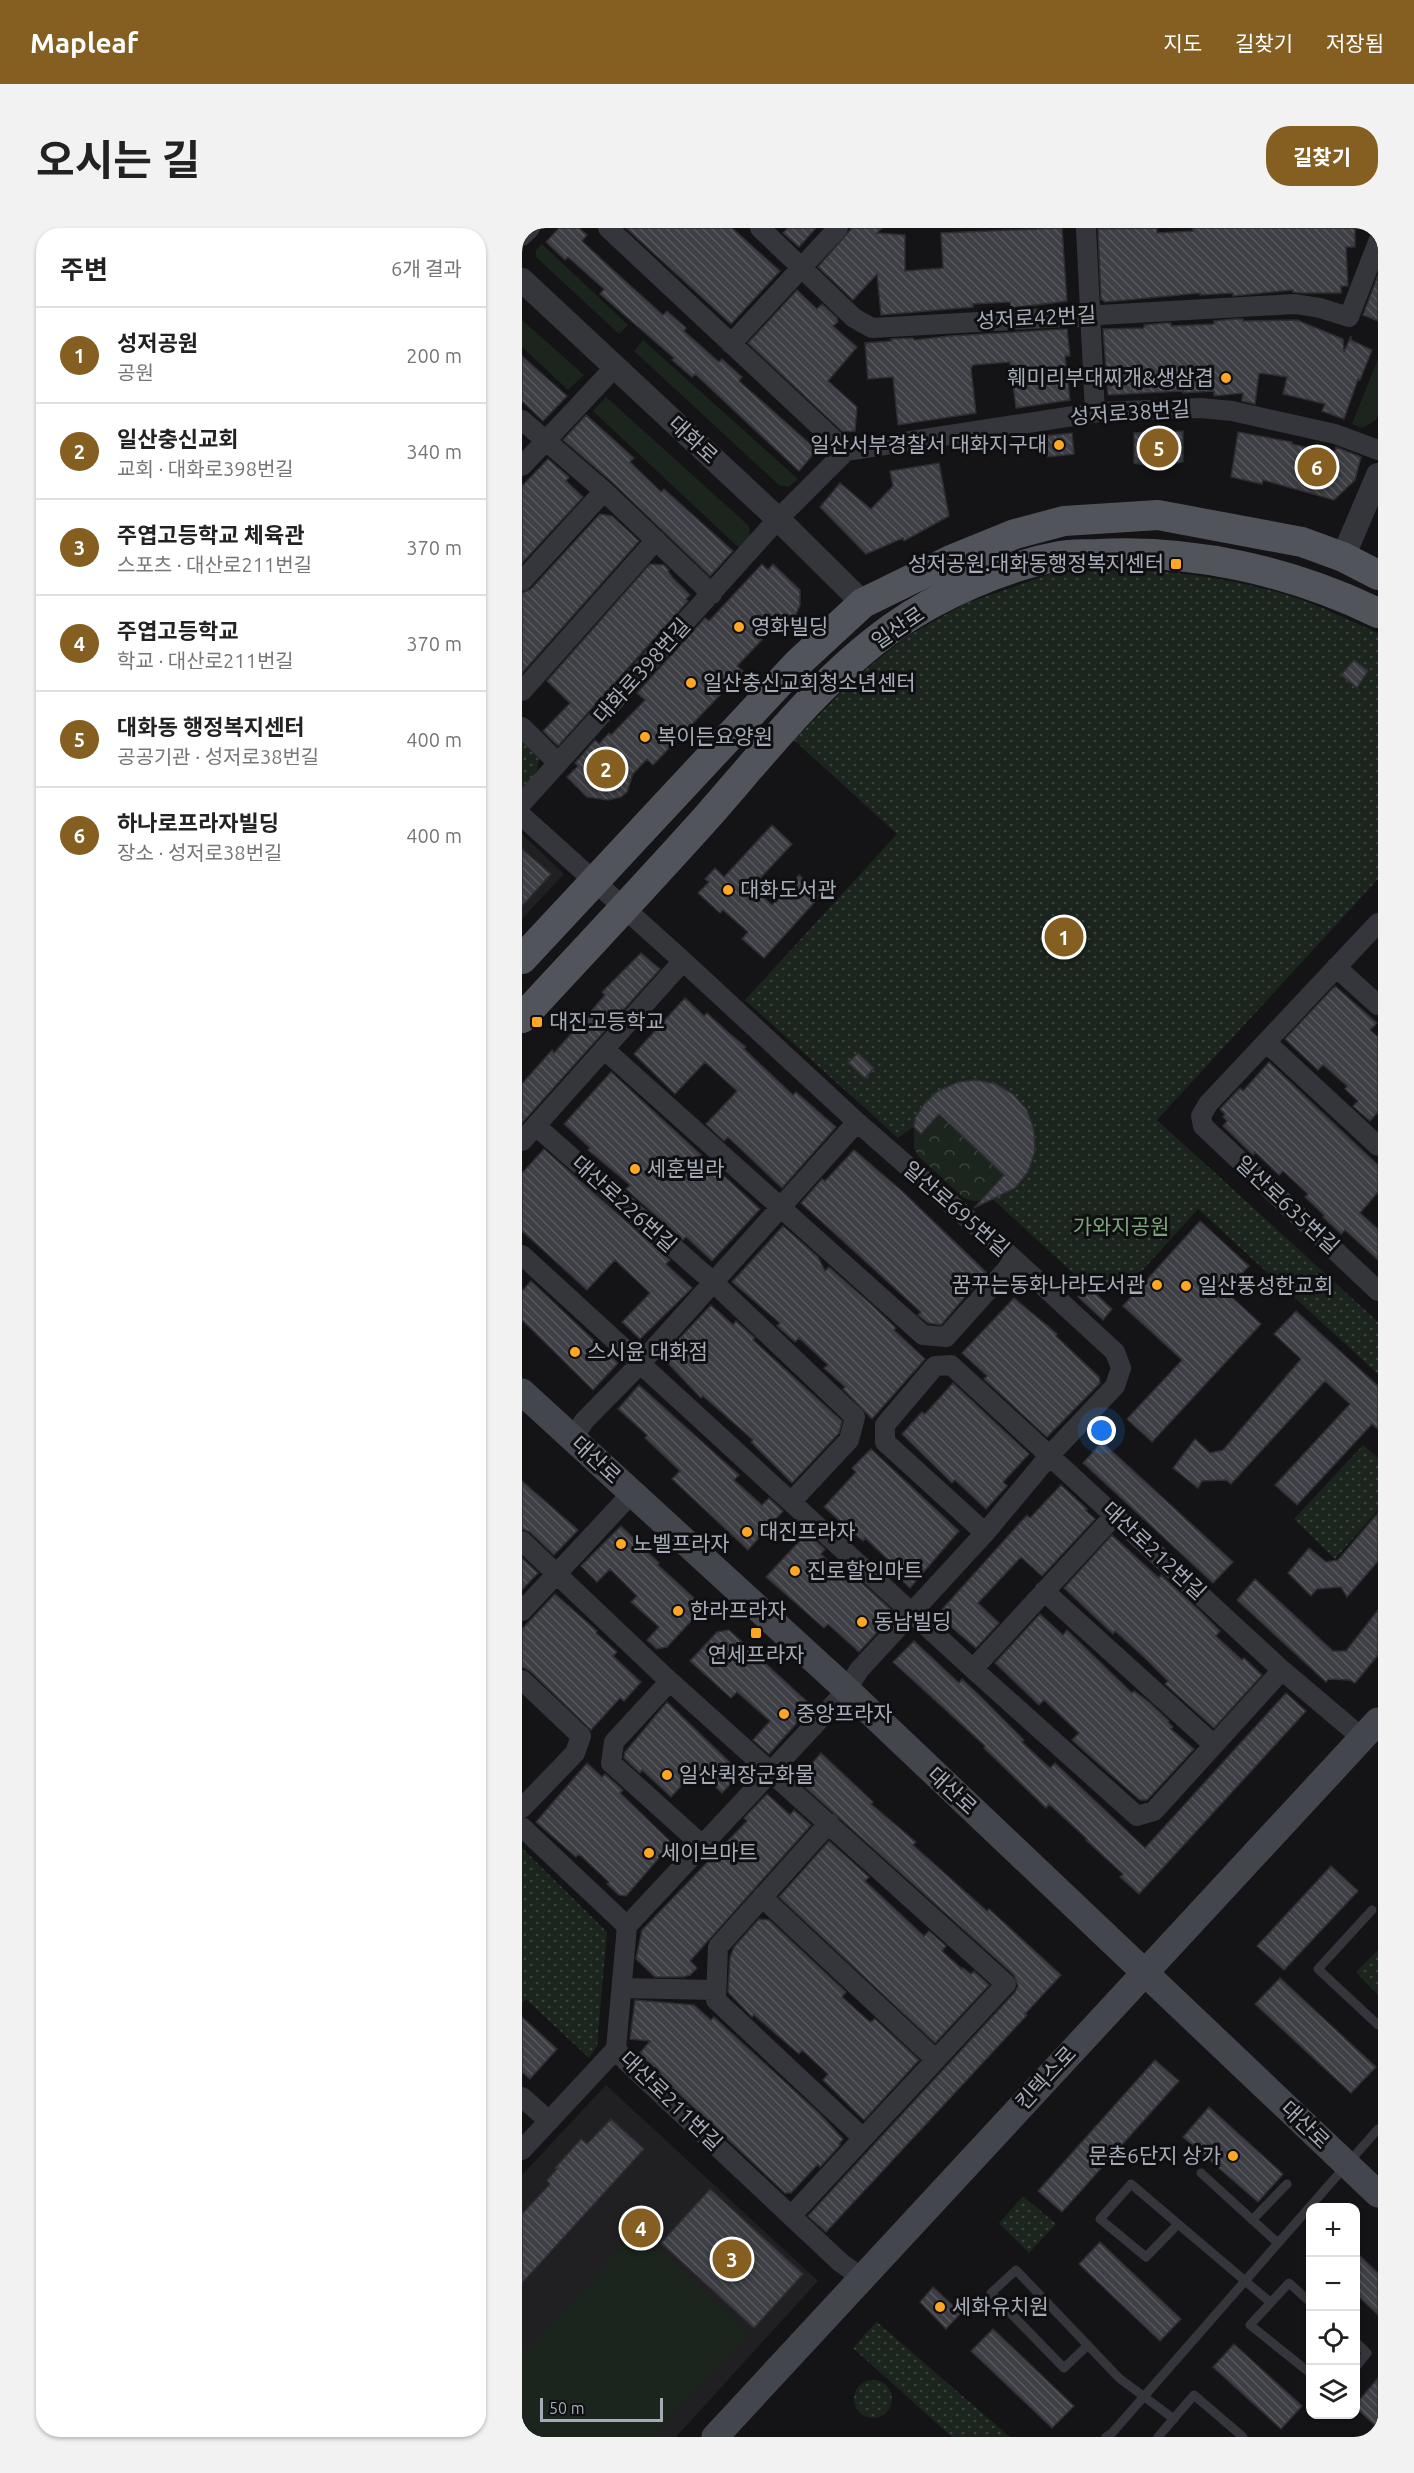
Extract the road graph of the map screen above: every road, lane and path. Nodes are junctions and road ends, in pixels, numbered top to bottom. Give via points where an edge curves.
1 (530, 228) edge
2 (608, 228) edge
3 (760, 228) edge
4 (838, 228) edge
5 (1086, 228) edge
6 (522, 236) edge
7 (1378, 242) edge
8 (802, 266) junction
9 (522, 280) edge
10 (1090, 314) junction
11 (731, 344) junction
12 (614, 368) junction
13 (1095, 413) junction
14 (522, 420) edge
15 (545, 441) junction
16 (1378, 450) edge
17 (846, 451) junction
18 (522, 465) edge
19 (1378, 476) edge
20 (604, 491) junction
21 (778, 519) junction
22 (656, 540) junction
23 (1343, 557) junction
24 (1378, 574) edge
25 (522, 581) edge
26 (712, 594) junction
27 (863, 603) junction
28 (1378, 613) edge
29 (522, 691) edge
30 (522, 728) edge
31 (558, 763) junction
32 (522, 803) edge
33 (522, 816) edge
34 (594, 881) junction
35 (624, 908) junction
36 (1378, 923) edge
37 (522, 959) edge
38 (684, 961) junction
39 (1336, 967) junction
40 (1378, 1005) edge
41 (522, 1018) edge
42 (1266, 1042) junction
43 (604, 1049) junction
44 (857, 1122) junction
45 (536, 1126) junction
46 (522, 1141) edge
47 (1378, 1146) edge
48 (780, 1206) junction
49 (522, 1255) edge
50 (1015, 1260) junction
51 (713, 1282) junction
52 (1378, 1291) edge
53 (640, 1364) junction
54 (522, 1392) edge
55 (573, 1439) junction
56 (1050, 1455) junction
57 (632, 1493) junction
58 (794, 1505) junction
59 (1115, 1515) junction
60 (985, 1533) junction
61 (522, 1541) edge
62 (557, 1574) junction
63 (1044, 1591) junction
64 (522, 1611) edge
65 (912, 1612) junction
66 (973, 1669) junction
67 (1282, 1670) junction
68 (522, 1680) edge
69 (670, 1681) junction
70 (847, 1690) junction
71 (1370, 1729) edge
72 (1214, 1745) junction
73 (771, 1772) junction
74 (522, 1808) edge
75 (829, 1823) junction
76 (522, 1827) edge
77 (702, 1845) junction
78 (762, 1897) junction
79 (1372, 1910) dead end
80 (627, 1926) junction
81 (1144, 1972) junction
82 (622, 1988) junction
83 (715, 1990) junction
84 (1378, 2025) edge
85 (616, 2049) junction
86 (935, 2060) junction
87 (522, 2097) edge
88 (549, 2121) junction
89 (1378, 2129) edge
90 (863, 2138) junction
91 (522, 2150) edge
92 (1347, 2166) junction
93 (1201, 2173) dead end
94 (1287, 2184) dead end
95 (1378, 2194) edge
96 (792, 2215) junction
97 (1252, 2220) junction
98 (1178, 2224) junction
99 (1278, 2243) junction
100 (862, 2278) junction
101 (1245, 2280) junction
102 (1306, 2298) edge
103 (1270, 2302) junction
104 (1088, 2345) junction
105 (1360, 2346) edge
106 (1360, 2362) edge
107 (1306, 2369) edge
108 (1143, 2395) junction
109 (1174, 2419) junction
110 (715, 2437) edge
111 (1106, 2437) edge
112 (1158, 2437) edge
113 (1243, 2437) edge

1 - 6 street
2 - 11 street
3 - 8 street, 성저로42번길
4 - 8 street
5 - 10 street
7 - 10 street, 성저로42번길 via 1349,317 1295,304
8 - 10 street, 성저로42번길 via 854,318 872,328
8 - 11 street
9 - 12 street, 대화로
10 - 13 street
11 - 17 street
12 - 15 street
12 - 21 street, 대화로
13 - 16 street, 성저로38번길 via 1201,408 1232,411 1335,434
13 - 17 street, 성저로38번길
14 - 15 street
15 - 18 street
15 - 20 street
17 - 21 street, 대화로398번길
19 - 23 street
20 - 22 street
20 - 25 street
21 - 26 street, 대화로398번길
21 - 27 street, 대화로
22 - 26 street
22 - 29 street
23 - 24 main road, 일산로
23 - 27 main road, 일산로 via 1302,542 1158,515 1064,521 1015,534 961,555
26 - 31 street, 대화로398번길
27 - 34 main road, 일산로 via 798,663
28 - 35 main road, 일산로 via 1294,579 1214,560 1136,552 1063,556 1017,566 955,592 893,628 844,668
30 - 31 street
31 - 32 street, 대화로398번길
33 - 34 street, 일산로695번길
34 - 35 street, 일산로695번길
34 - 37 main road, 일산로
35 - 38 street, 일산로695번길
35 - 41 main road, 일산로
36 - 39 street
38 - 43 street
38 - 44 street, 일산로695번길
39 - 40 street
39 - 42 street
42 - 47 street
42 - 52 street, 일산로635번길 via 1208,1104 1202,1116 1203,1126
43 - 45 street
43 - 48 street
44 - 48 street
44 - 50 street, 일산로695번길
45 - 46 street
45 - 51 street, 대산로226번길
48 - 50 street via 923,1335 945,1337
48 - 51 street
49 - 53 street
50 - 56 street, 일산로695번길 via 1115,1352 1121,1368 1115,1386
51 - 53 street
51 - 58 street, 대산로226번길 via 855,1417 849,1440
53 - 55 street via 584,1421
53 - 58 street
54 - 55 main road, 대산로
55 - 57 main road, 대산로
56 - 59 street, 대산로212번길
56 - 60 street, 일산로695번길
56 - 60 street, 대산로212번길 via 951,1365 935,1366 885,1425 885,1442
57 - 62 street
57 - 70 main road, 대산로
58 - 65 street
59 - 63 street
59 - 67 street, 대산로212번길
60 - 65 street, 일산로695번길
61 - 62 street
62 - 64 street
62 - 69 street
63 - 66 street
63 - 72 street
65 - 66 street
65 - 70 street, 일산로695번길 via 859,1670
66 - 72 street via 1137,1816 1154,1811
67 - 71 street, 대산로212번길
67 - 72 street
68 - 74 street via 581,1736 575,1753
69 - 73 street
69 - 77 street via 614,1742 611,1763
70 - 73 street
70 - 81 main road, 대산로
71 - 81 main road, 킨텍스로
73 - 75 street
73 - 77 street
75 - 78 street
75 - 86 street via 1006,1984
76 - 80 street
77 - 80 street
78 - 83 street via 718,1947
78 - 86 street
79 - 84 lane via 1318,1969
80 - 82 street, 대산로211번길
81 - 92 main road, 대산로
81 - 100 main road, 킨텍스로
82 - 83 street
82 - 85 street, 대산로211번길
83 - 90 street via 716,2000
85 - 88 street
85 - 96 street, 대산로211번길
86 - 90 street
87 - 88 street
88 - 91 street
89 - 92 lane
90 - 96 street
92 - 95 main road, 대산로
92 - 99 lane
93 - 97 lane
94 - 97 lane
96 - 100 street, 대산로211번길
97 - 99 lane
98 - 98 lane via 1146,2257 1100,2219 1131,2184
98 - 101 lane
99 - 101 lane
100 - 110 main road, 킨텍스로
101 - 103 lane
101 - 108 lane
102 - 103 lane via 1289,2283
103 - 107 lane via 1250,2325
104 - 104 lane via 1016,2270 991,2293 1064,2368
104 - 108 lane via 1119,2378
105 - 106 lane via 1367,2353
108 - 109 lane
108 - 111 lane
109 - 112 lane
109 - 113 lane via 1194,2395

